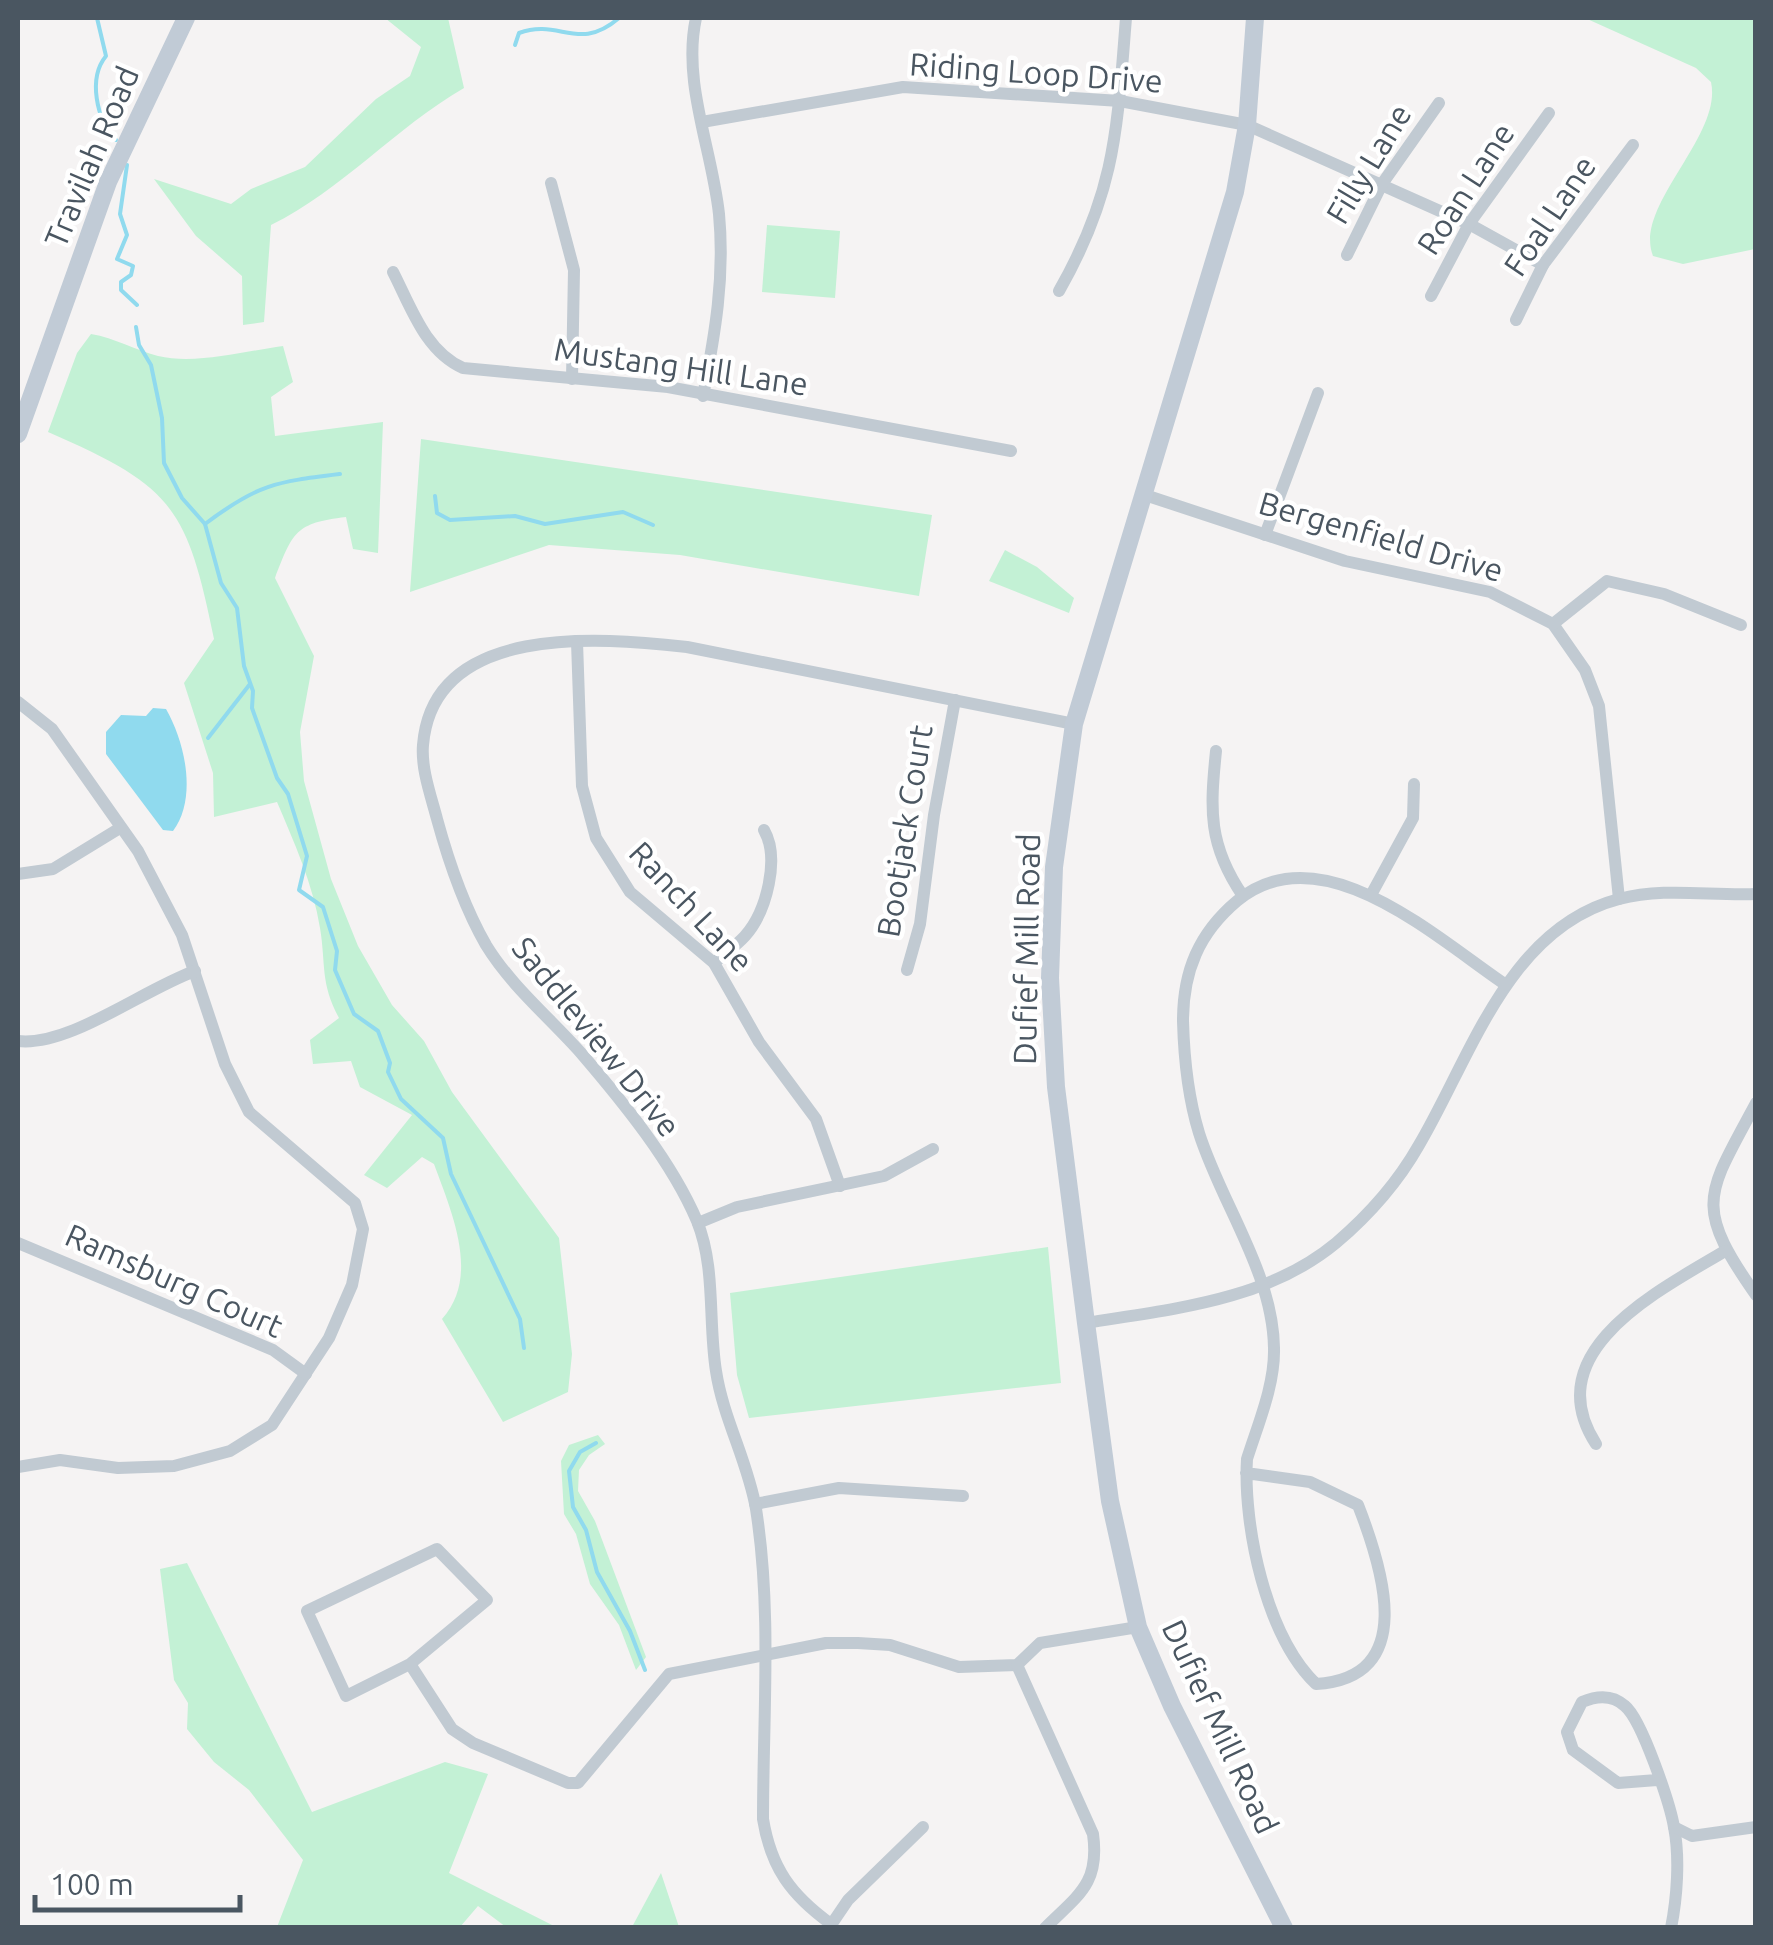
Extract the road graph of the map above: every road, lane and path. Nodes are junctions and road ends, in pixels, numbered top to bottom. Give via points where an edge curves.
1 (186, 18) edge
2 (696, 18) edge
3 (1126, 18) edge
4 (1255, 18) edge
5 (1120, 101) junction
6 (1439, 103) dead end
7 (1549, 113) dead end
8 (702, 122) junction
9 (1247, 125) junction
10 (1633, 145) dead end
11 (551, 183) dead end
12 (1382, 184) junction
13 (1469, 224) junction
14 (1347, 255) dead end
15 (1543, 265) junction
16 (393, 272) dead end
17 (1060, 291) dead end
18 (1432, 296) dead end
19 (1516, 320) dead end
20 (572, 379) junction
21 (1318, 393) dead end
22 (703, 396) junction
23 (18, 434) edge
24 (1011, 451) dead end
25 (1145, 495) junction
26 (1265, 535) junction
27 (1553, 624) junction
28 (1740, 626) dead end
29 (577, 642) junction
30 (955, 700) junction
31 (18, 702) edge
32 (1074, 724) junction
33 (1216, 751) dead end
34 (1414, 784) dead end
35 (120, 828) junction
36 (764, 830) dead end
37 (18, 874) edge
38 (1756, 894) edge
39 (1370, 895) junction
40 (1243, 896) junction
41 (1619, 899) junction
42 (714, 963) junction
43 (907, 970) dead end
44 (195, 971) junction
45 (1506, 985) junction
46 (18, 1041) edge
47 (1756, 1103) edge
48 (933, 1149) dead end
49 (840, 1186) junction
50 (698, 1223) junction
51 (18, 1243) edge
52 (1725, 1250) junction
53 (1261, 1286) junction
54 (1756, 1295) edge
55 (1086, 1324) junction
56 (306, 1374) junction
57 (1596, 1444) dead end
58 (18, 1467) edge
59 (1246, 1473) junction
60 (962, 1496) dead end
61 (755, 1504) junction
62 (1138, 1627) junction
63 (764, 1654) junction
64 (410, 1664) junction
65 (1017, 1665) junction
66 (1657, 1780) junction
67 (923, 1826) dead end
68 (1756, 1827) edge
69 (1674, 1828) junction
70 (830, 1926) edge
71 (1045, 1928) edge
72 (1284, 1928) edge
73 (1671, 1928) edge

1 - 23 main road, Travilah Road via 108,182
2 - 8 street via 691,61
3 - 5 street
4 - 9 main road, Dufief Mill Road
5 - 8 street, Riding Loop Drive via 903,87
5 - 9 street, Riding Loop Drive
5 - 17 street via 1106,190
6 - 12 street, Filly Lane
7 - 13 street, Roan Lane
8 - 22 street via 723,268
9 - 12 street, Riding Loop Drive
9 - 25 main road, Dufief Mill Road via 1219,255
10 - 15 street, Foal Lane
11 - 20 street via 574,270
12 - 13 street, Riding Loop Drive
12 - 14 street, Filly Lane
13 - 15 street, Riding Loop Drive
13 - 18 street, Roan Lane
15 - 19 street, Foal Lane
16 - 20 street, Mustang Hill Lane via 428,341 449,362
20 - 22 street, Mustang Hill Lane
21 - 26 street
22 - 24 street, Mustang Hill Lane
25 - 26 street, Bergenfield Drive
25 - 32 main road, Dufief Mill Road
26 - 27 street, Bergenfield Drive via 1344,562 1490,592
27 - 28 street via 1607,582 1664,594
27 - 41 street, Bergenfield Drive via 1585,670 1599,706
29 - 30 street, Saddleview Drive via 687,647
29 - 42 street, Ranch Lane via 582,786 596,838 630,892
29 - 50 street, Saddleview Drive via 500,652 456,672 430,710 422,748 428,784 454,881 486,946 618,1100
30 - 32 street, Saddleview Drive
30 - 43 street, Bootjack Court
31 - 35 street via 52,729
32 - 55 main road, Dufief Mill Road via 1054,867 1050,978 1056,1087
33 - 40 street via 1216,848
34 - 39 street via 1412,818
35 - 37 street via 53,869
35 - 44 street via 138,851
36 - 42 street via 773,862 755,920
38 - 41 street via 1673,890
39 - 40 street via 1311,877 1278,880
39 - 45 street
40 - 53 street via 1213,921 1191,960 1184,1048 1199,1133
41 - 45 street via 1552,936
42 - 49 street, Ranch Lane via 758,1042 816,1119
44 - 46 street via 80,1026
44 - 56 street via 249,1112 355,1203 364,1229 352,1285
45 - 53 street via 1390,1190 1335,1244
47 - 52 street via 1714,1185 1714,1225
48 - 49 street via 884,1176
49 - 50 street via 737,1206
50 - 61 street, Saddleview Drive via 709,1260 717,1376
51 - 56 street, Ramsburg Court via 272,1350
52 - 54 street
52 - 57 street via 1634,1306 1599,1341 1580,1397 1582,1423
53 - 55 street via 1204,1304
53 - 59 street via 1274,1350
55 - 62 main road, Dufief Mill Road via 1110,1501
56 - 58 street via 272,1425 230,1450 174,1466 60,1460
59 - 59 street via 1252,1545 1285,1642 1316,1684 1342,1682 1374,1658 1386,1630 1387,1611 1358,1505 1310,1482
60 - 61 street via 839,1488
61 - 63 street, Saddleview Drive
62 - 65 street via 1040,1643
62 - 72 main road, Dufief Mill Road
63 - 64 street via 669,1674 578,1783 568,1784 452,1729
63 - 65 street via 858,1642 960,1667
63 - 70 street, Saddleview Drive via 768,1851 786,1885
64 - 64 street via 346,1696 306,1612 437,1549 488,1600
65 - 71 street via 1092,1834 1096,1860 1089,1884
66 - 66 street via 1625,1706 1610,1697 1582,1702 1567,1732 1574,1750 1618,1784
66 - 69 street
67 - 70 street
68 - 69 street via 1692,1836
69 - 73 street

